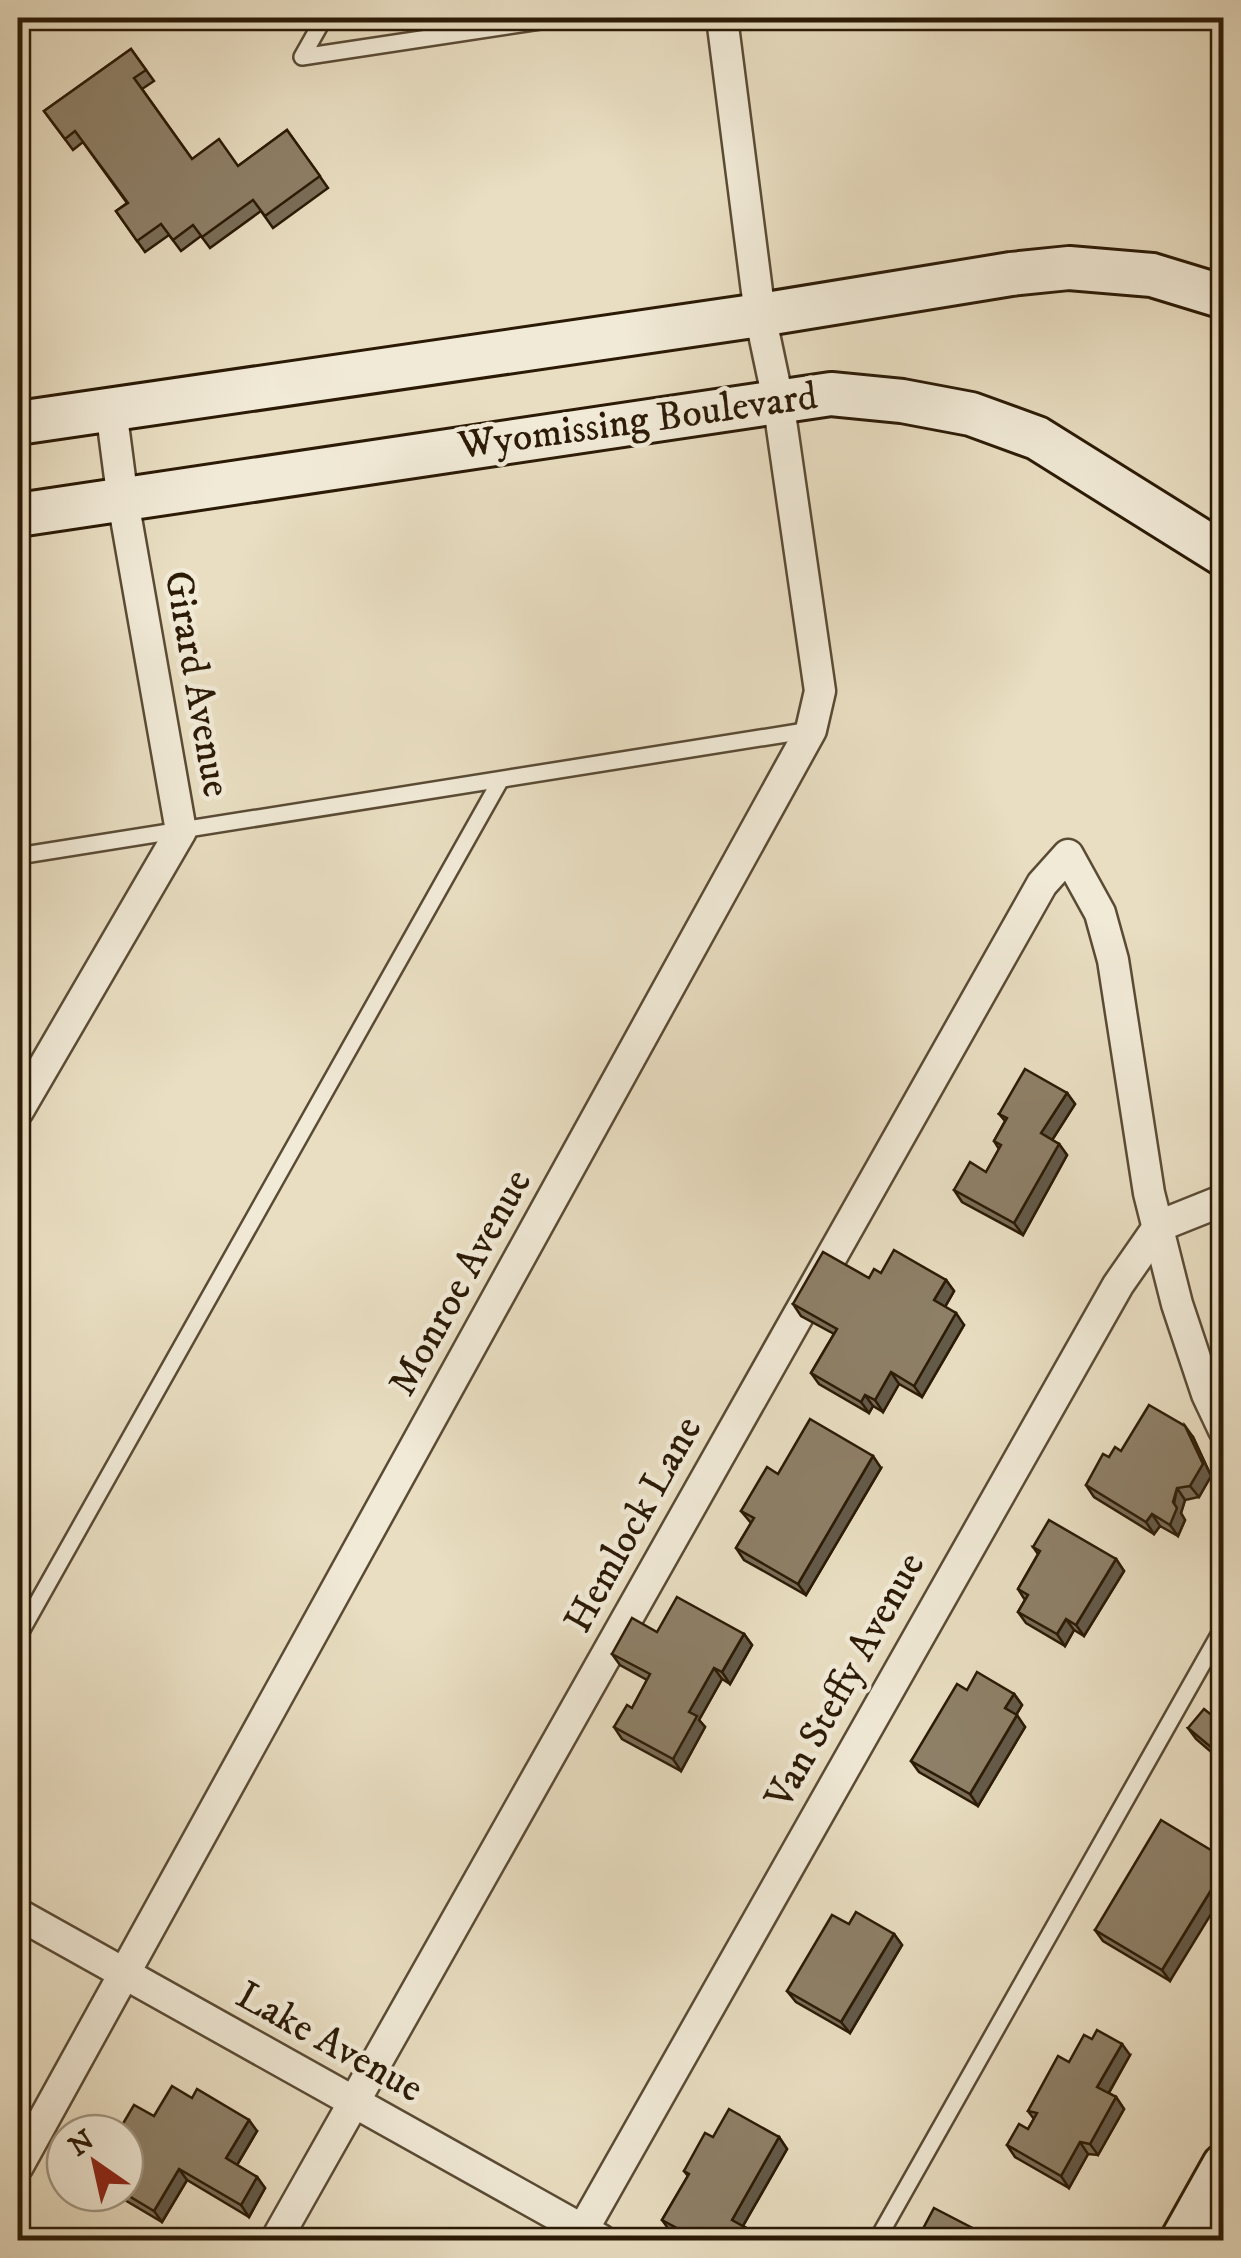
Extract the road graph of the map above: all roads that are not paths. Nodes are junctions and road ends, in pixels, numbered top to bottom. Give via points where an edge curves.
1 (324, 18) edge
2 (560, 18) edge
3 (722, 18) edge
4 (1224, 297) edge
5 (760, 315) junction
6 (778, 400) junction
7 (111, 409) junction
8 (18, 422) edge
9 (123, 501) junction
10 (18, 515) edge
11 (1224, 555) edge
12 (811, 730) junction
13 (500, 781) junction
14 (181, 831) junction
15 (18, 856) edge
16 (18, 1111) edge
17 (1224, 1200) edge
18 (1158, 1226) junction
19 (1224, 1430) edge
20 (1224, 1626) edge
21 (18, 1637) edge
22 (18, 1914) edge
23 (126, 1974) junction
24 (354, 2102) junction
25 (1224, 2165) edge
26 (18, 2166) edge
27 (587, 2237) edge
28 (276, 2240) edge
29 (878, 2240) edge
30 (1182, 2240) edge

1 - 2 lane via 302,57
3 - 5 street, Monroe Avenue
4 - 5 main road via 1152,274 1069,268
5 - 6 street, Monroe Avenue
5 - 7 main road
6 - 9 main road, Wyomissing Boulevard
6 - 11 main road, Wyomissing Boulevard via 831,394 971,414 1038,438
6 - 12 street, Monroe Avenue via 820,691
7 - 8 main road
7 - 9 street, Girard Avenue
9 - 10 main road, Wyomissing Boulevard
9 - 14 street, Girard Avenue
12 - 13 lane
12 - 23 street, Monroe Avenue
13 - 14 lane
13 - 21 lane
14 - 15 lane
14 - 16 street, Girard Avenue
17 - 18 street
18 - 19 street via 1177,1304
18 - 24 street, Hemlock Lane via 1114,960 1100,913 1068,855 1042,884
18 - 27 street, Van Steffy Avenue via 1082,1343
20 - 29 lane
22 - 23 street, Lake Avenue
23 - 24 street, Lake Avenue
23 - 26 street, Monroe Avenue
24 - 27 street, Lake Avenue
24 - 28 street, Hemlock Lane
25 - 30 main road

